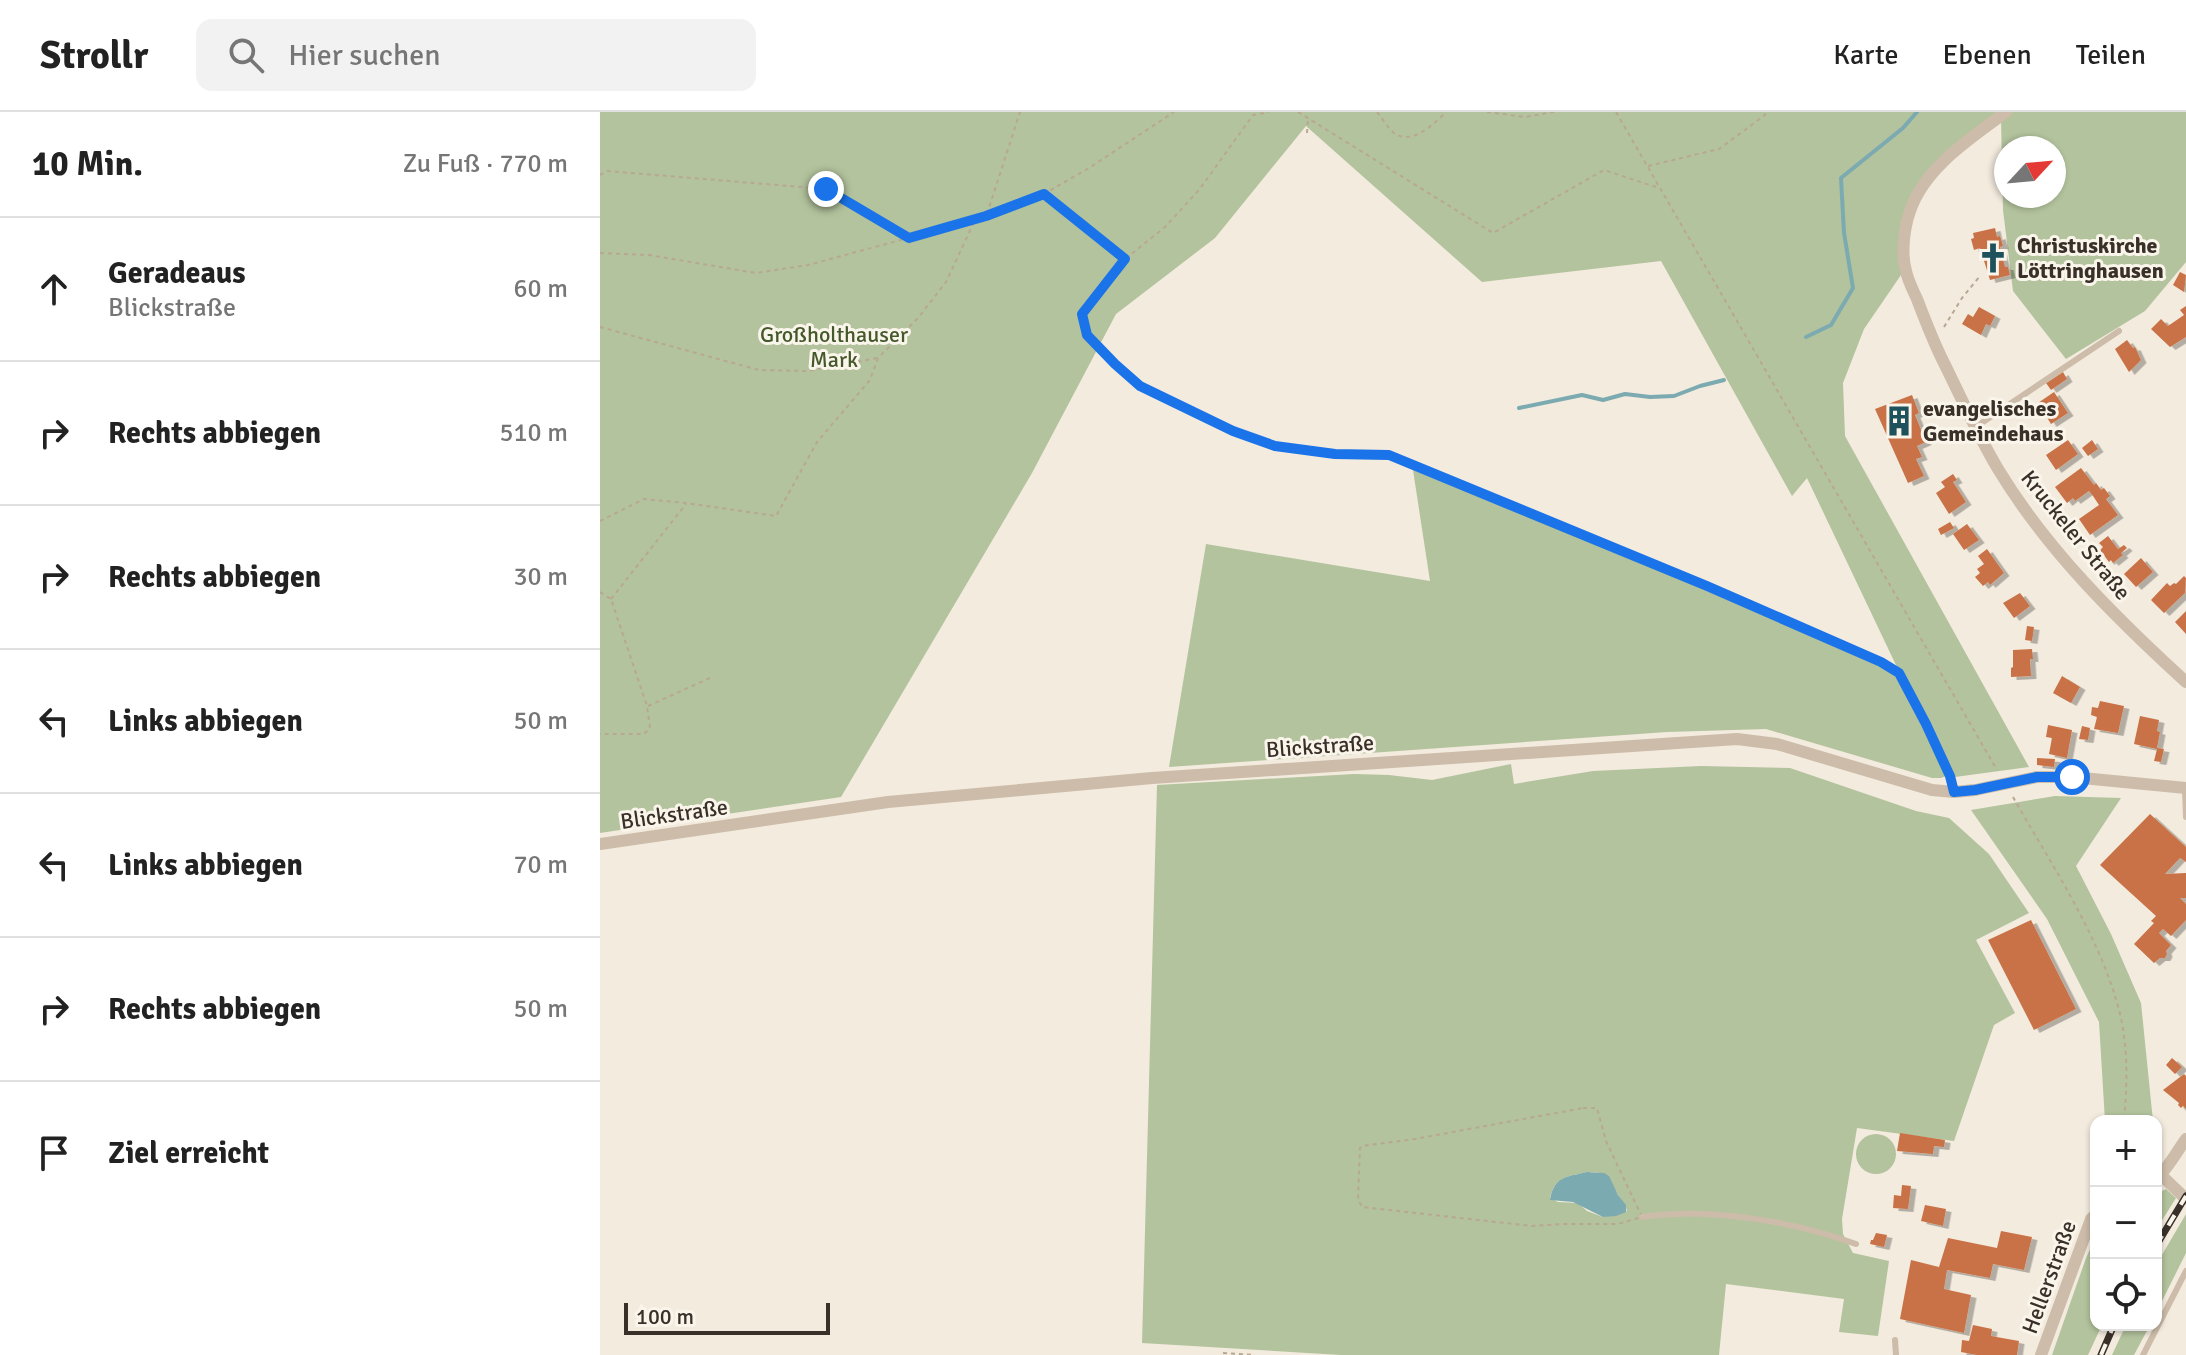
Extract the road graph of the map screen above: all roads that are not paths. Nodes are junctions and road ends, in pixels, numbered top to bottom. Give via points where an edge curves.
1 (2006, 112) edge
2 (2119, 331) dead end
3 (1974, 428) junction
4 (2186, 682) edge
5 (2185, 788) edge
6 (2186, 817) edge
7 (600, 844) edge
8 (2186, 1139) edge
9 (2162, 1172) edge
10 (2162, 1179) edge
11 (2186, 1199) edge
12 (1642, 1217) road end
13 (2090, 1222) edge
14 (1856, 1244) dead end
15 (2186, 1271) edge
16 (1895, 1340) dead end
17 (1896, 1355) edge
18 (2041, 1355) edge
19 (2143, 1355) edge

1 - 3 street, Kruckeler Straße via 1929,178 1909,213 1905,241 1905,270
2 - 3 lane
3 - 4 street, Kruckeler Straße via 2026,512 2074,570
5 - 6 lane
5 - 7 street, Blickstraße, bridge via 2037,777 1954,792 1916,786 1777,744 1737,739 1152,778 888,802
8 - 9 street
10 - 11 street
12 - 14 lane via 1753,1220
13 - 18 street, Hellerstraße
15 - 19 lane
16 - 17 lane

